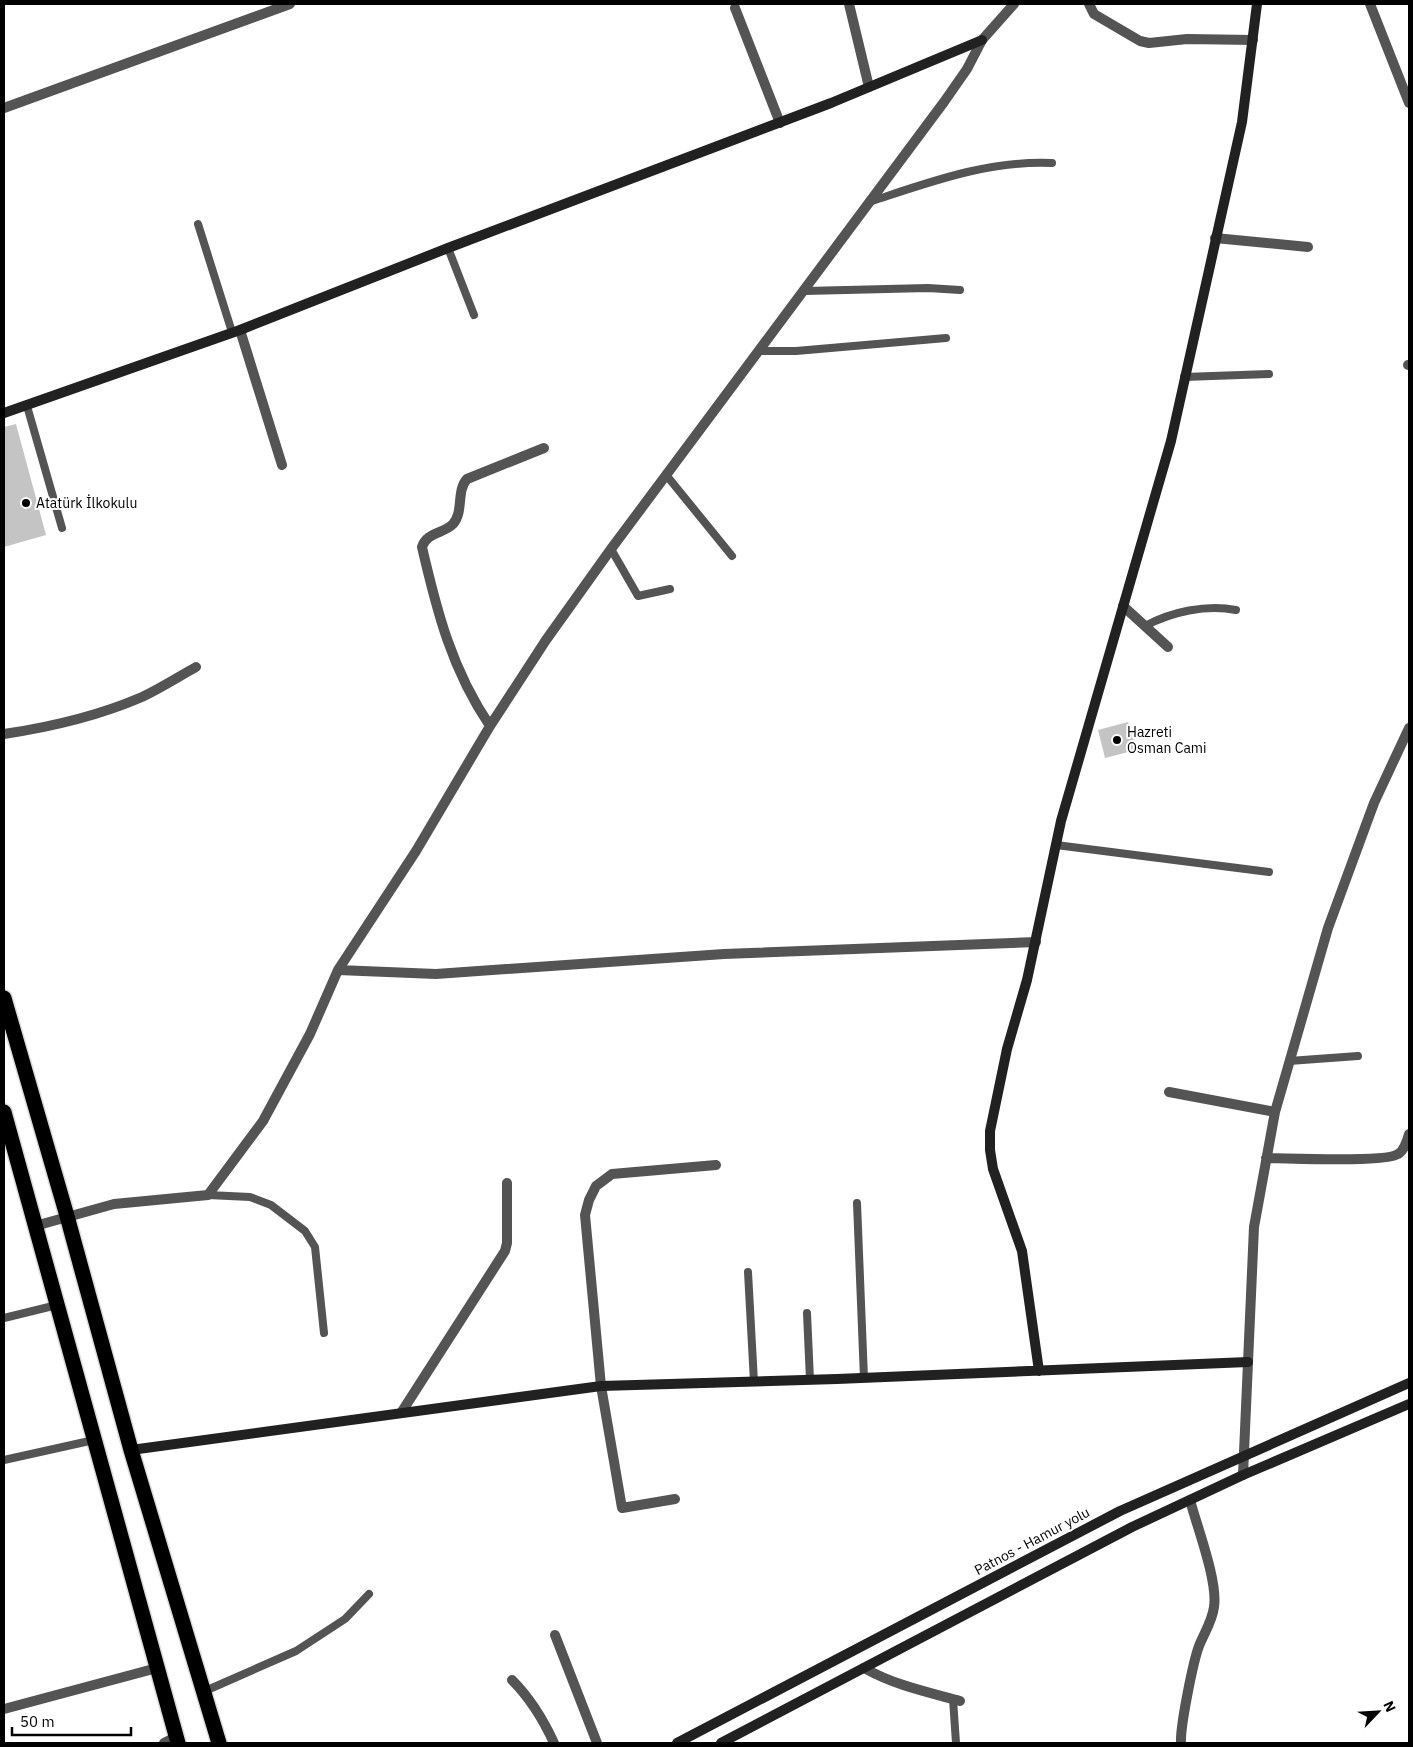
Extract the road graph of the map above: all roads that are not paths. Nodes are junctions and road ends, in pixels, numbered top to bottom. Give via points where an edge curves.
1 (290, 4) edge
2 (849, 4) edge
3 (1014, 4) edge
4 (1089, 4) edge
5 (1256, 4) edge
6 (1370, 4) edge
7 (735, 8) dead end
8 (982, 40) junction
9 (1253, 40) junction
10 (869, 88) junction
11 (1409, 102) edge
12 (4, 108) edge
13 (780, 123) junction
14 (1052, 163) dead end
15 (872, 201) junction
16 (198, 224) dead end
17 (1215, 238) junction
18 (1308, 247) dead end
19 (448, 248) junction
20 (960, 290) dead end
21 (805, 291) junction
22 (474, 315) dead end
23 (236, 331) junction
24 (946, 338) dead end
25 (760, 351) junction
26 (1269, 374) dead end
27 (1184, 376) junction
28 (27, 406) junction
29 (4, 413) edge
30 (544, 448) dead end
31 (282, 465) dead end
32 (667, 476) junction
33 (62, 528) dead end
34 (611, 549) junction
35 (732, 556) dead end
36 (670, 589) dead end
37 (1123, 606) junction
38 (1236, 610) dead end
39 (1145, 626) junction
40 (1168, 647) dead end
41 (196, 667) dead end
42 (490, 726) junction
43 (1409, 728) edge
44 (4, 734) edge
45 (1056, 844) junction
46 (1269, 872) dead end
47 (1036, 942) junction
48 (338, 970) junction
49 (4, 998) edge
50 (1358, 1056) dead end
51 (1289, 1061) junction
52 (1169, 1092) dead end
53 (4, 1112) edge
54 (1275, 1112) junction
55 (1409, 1134) edge
56 (1266, 1158) junction
57 (716, 1165) dead end
58 (507, 1183) dead end
59 (208, 1195) junction
60 (857, 1203) dead end
61 (68, 1216) junction
62 (35, 1226) junction
63 (748, 1272) dead end
64 (57, 1305) junction
65 (807, 1313) dead end
66 (4, 1318) edge
67 (324, 1333) dead end
68 (1248, 1362) junction
69 (1039, 1371) junction
70 (864, 1378) junction
71 (810, 1380) junction
72 (754, 1382) junction
73 (1409, 1383) edge
74 (601, 1386) junction
75 (1409, 1404) edge
76 (401, 1413) junction
77 (94, 1440) junction
78 (131, 1450) junction
79 (1244, 1456) junction
80 (4, 1460) edge
81 (1243, 1475) junction
82 (675, 1499) dead end
83 (1190, 1500) junction
84 (369, 1594) dead end
85 (555, 1634) dead end
86 (157, 1668) junction
87 (864, 1668) junction
88 (512, 1680) dead end
89 (205, 1691) junction
90 (956, 1700) joint
91 (4, 1709) edge
92 (173, 1741) edge
93 (219, 1743) edge
94 (554, 1743) edge
95 (597, 1743) edge
96 (677, 1743) edge
97 (721, 1743) edge
98 (956, 1743) edge
99 (1181, 1743) edge

1 - 12 street
2 - 10 street
3 - 8 street
4 - 9 street via 1094,14 1149,43 1187,39
5 - 9 street
6 - 11 street
7 - 13 street
8 - 10 street
8 - 15 street via 967,69
9 - 17 street via 1242,122
10 - 13 street
13 - 19 street
14 - 15 lane via 984,167
15 - 21 street
16 - 23 lane
17 - 18 street
17 - 27 street
19 - 22 lane
19 - 23 street
20 - 21 lane
21 - 25 street
23 - 28 street
23 - 31 street
24 - 25 lane
25 - 32 street
26 - 27 lane
27 - 37 street via 1162,480
28 - 29 street
28 - 33 lane
30 - 42 street via 467,479 461,485 457,517 453,524 429,536 422,547 438,615 452,654 474,702
32 - 34 street
32 - 35 lane
34 - 36 lane via 638,596
34 - 42 street
37 - 39 street
37 - 45 street
38 - 39 lane via 1191,611
39 - 40 street
41 - 44 street via 142,696 106,710 52,726
42 - 48 street via 416,851
43 - 51 street via 1374,803 1328,928
45 - 46 lane
45 - 47 street
47 - 48 street via 724,954 436,974
47 - 69 street via 1007,1048 990,1131 990,1150 993,1169 1022,1251
48 - 59 street via 310,1034 263,1121
49 - 61 highway
50 - 51 lane
51 - 54 street
52 - 54 street
53 - 62 highway
54 - 56 street
55 - 56 street via 1402,1151 1392,1157 1338,1160
56 - 68 street via 1254,1227
57 - 74 street via 612,1174 596,1186 588,1200 586,1236
58 - 76 street via 505,1251
59 - 61 street via 114,1204
59 - 67 lane via 250,1197 271,1205 305,1231 315,1247
60 - 70 lane
61 - 62 street
61 - 78 highway
62 - 64 highway
63 - 72 lane
64 - 66 lane
64 - 77 highway
65 - 71 lane
68 - 69 street
68 - 79 street
69 - 70 street
70 - 71 street
71 - 72 street
72 - 74 street
73 - 79 street, Patnos - Hamur yolu
74 - 76 street
74 - 82 street via 622,1508
75 - 81 street
76 - 78 street
77 - 80 lane
77 - 86 highway
78 - 89 highway
79 - 81 street
79 - 96 street, Patnos - Hamur yolu via 1120,1511
81 - 83 street
83 - 87 street via 1132,1527
83 - 99 street via 1207,1562 1214,1606 1210,1625 1198,1647 1181,1728
84 - 89 lane via 345,1619 296,1651
85 - 95 street
86 - 91 street
86 - 92 highway
87 - 90 street via 882,1679
87 - 97 street
88 - 94 street via 528,1696
89 - 93 highway
90 - 98 lane

